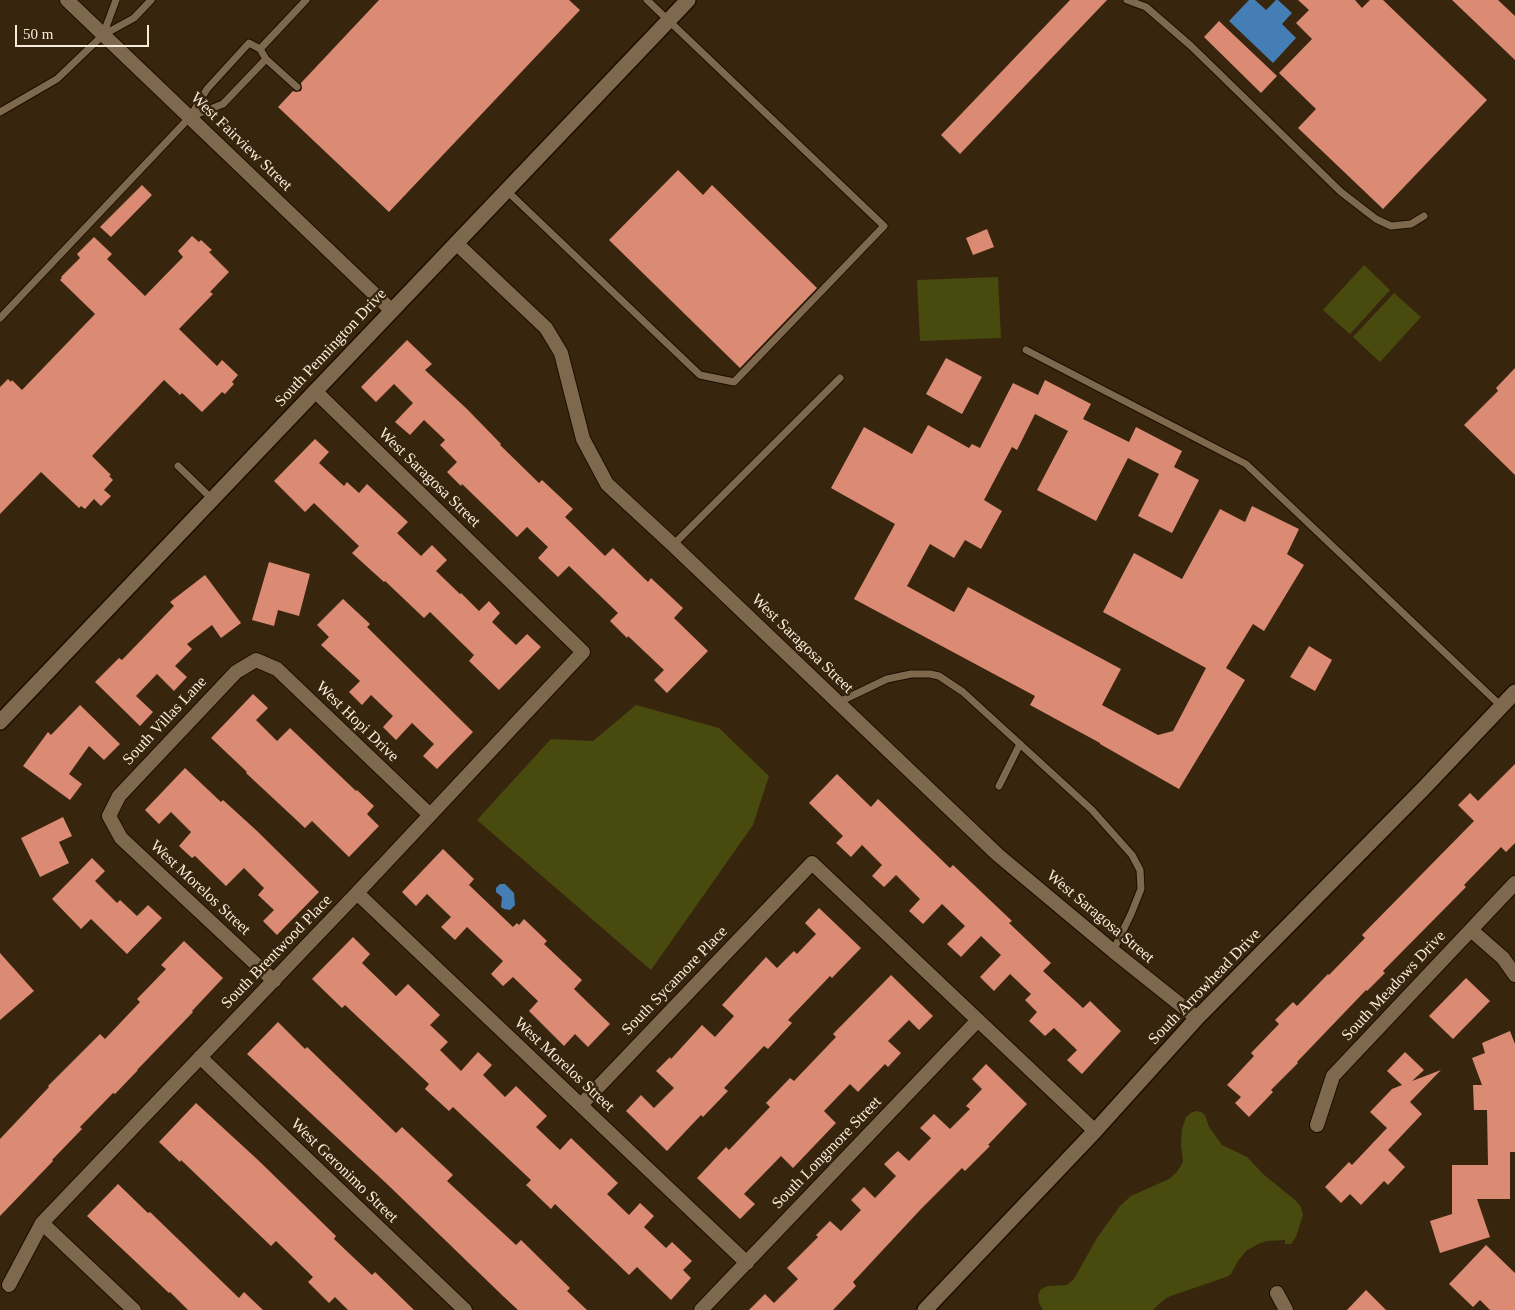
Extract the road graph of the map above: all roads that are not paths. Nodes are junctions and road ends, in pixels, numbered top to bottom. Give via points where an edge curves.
1 (67, 0) edge
2 (116, 0) edge
3 (151, 0) edge
4 (306, 0) edge
5 (647, 0) edge
6 (688, 0) edge
7 (1126, 0) edge
8 (669, 20) junction
9 (104, 35) junction
10 (260, 49) junction
11 (266, 59) junction
12 (297, 87) dead end
13 (0, 112) edge
14 (190, 117) junction
15 (506, 190) junction
16 (1424, 216) dead end
17 (456, 243) junction
18 (391, 310) junction
19 (0, 318) edge
20 (1026, 350) dead end
21 (840, 378) dead end
22 (315, 391) junction
23 (178, 466) dead end
24 (212, 499) junction
25 (672, 545) junction
26 (583, 652) joint
27 (256, 660) joint
28 (1515, 692) edge
29 (837, 703) junction
30 (1501, 707) junction
31 (0, 722) edge
32 (1020, 744) junction
33 (999, 786) dead end
34 (430, 815) junction
35 (109, 816) joint
36 (1515, 884) edge
37 (357, 893) junction
38 (1471, 930) junction
39 (1113, 951) junction
40 (1515, 975) edge
41 (274, 981) junction
42 (1197, 1018) junction
43 (978, 1020) junction
44 (200, 1057) junction
45 (581, 1105) junction
46 (1318, 1125) dead end
47 (1095, 1131) junction
48 (42, 1223) junction
49 (747, 1263) junction
50 (9, 1284) dead end
51 (1277, 1293) dead end
52 (134, 1310) edge
53 (465, 1310) edge
54 (701, 1310) edge
55 (925, 1310) edge
56 (1286, 1310) edge

1 - 9 street, West Fairview Street
2 - 9 lane
3 - 9 lane via 134,18
4 - 10 lane
5 - 8 lane
6 - 8 street, South Pennington Drive
7 - 16 lane via 1146,7 1191,46 1342,192 1376,219 1391,226 1411,224
8 - 15 street, South Pennington Drive
8 - 15 lane via 884,226 734,382 700,375
9 - 13 lane via 57,78
9 - 14 street, West Fairview Street
10 - 11 lane
10 - 14 lane via 249,44 207,89
11 - 12 lane
11 - 14 lane via 223,104
14 - 18 street, West Fairview Street
14 - 19 lane
15 - 17 street, South Pennington Drive
17 - 18 street, South Pennington Drive
17 - 25 street, West Saragosa Street via 546,328 561,353 583,439 607,484
18 - 22 street, South Pennington Drive
20 - 30 lane via 1246,464
21 - 25 lane
22 - 24 street, South Pennington Drive
22 - 26 street, West Saragosa Street
23 - 24 lane
24 - 31 street, South Pennington Drive
25 - 29 street, West Saragosa Street
26 - 34 street, South Brentwood Place
27 - 34 street, West Hopi Drive via 277,669
27 - 35 street, South Villas Lane via 236,672 119,796
28 - 30 street, South Arrowhead Drive
29 - 32 lane via 887,679 911,674 939,676 963,692
29 - 39 street, West Saragosa Street via 998,855
30 - 42 street, South Arrowhead Drive
32 - 33 lane
32 - 39 lane via 1092,810 1132,855 1140,870 1141,889
34 - 37 street, South Brentwood Place
35 - 41 street, West Morelos Street via 121,838
36 - 38 street, South Meadows Drive
37 - 41 street, South Brentwood Place
37 - 45 street, West Morelos Street
38 - 40 street via 1503,958
38 - 46 street, South Meadows Drive via 1333,1076
39 - 42 street, West Saragosa Street
41 - 44 street, South Brentwood Place
42 - 47 street, South Arrowhead Drive
43 - 45 street, South Sycamore Place via 812,864
43 - 47 street
43 - 49 street, South Longmore Street
44 - 48 street, South Brentwood Place
44 - 53 street, West Geronimo Street
45 - 49 street, West Morelos Street
47 - 55 street, South Arrowhead Drive
48 - 50 street, South Brentwood Place
48 - 52 street
49 - 54 street, South Longmore Street
51 - 56 street

